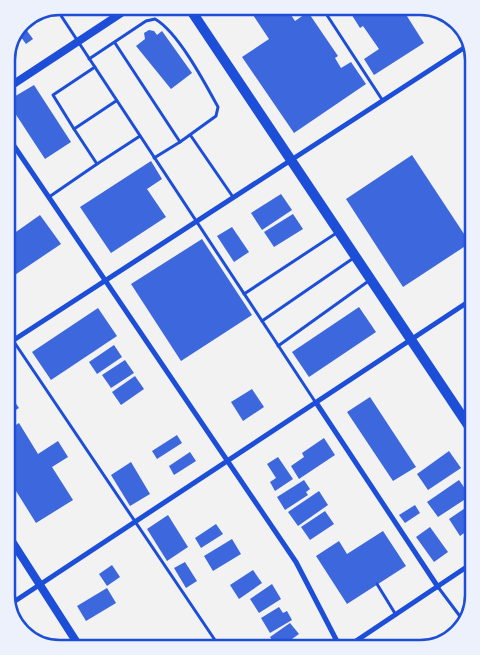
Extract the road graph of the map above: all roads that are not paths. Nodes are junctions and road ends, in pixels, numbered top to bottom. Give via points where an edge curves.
1 (61, 15) edge
2 (118, 15) edge
3 (194, 15) edge
4 (327, 15) edge
5 (78, 42) junction
6 (115, 43) junction
7 (463, 48) edge
8 (88, 60) junction
9 (95, 67) junction
10 (15, 84) edge
11 (116, 101) junction
12 (383, 101) junction
13 (74, 129) junction
14 (140, 136) junction
15 (191, 136) junction
16 (180, 142) junction
17 (15, 147) edge
18 (154, 158) junction
19 (291, 160) junction
20 (98, 164) junction
21 (49, 197) junction
22 (233, 198) junction
23 (196, 222) junction
24 (338, 232) junction
25 (355, 257) junction
26 (106, 280) junction
27 (371, 280) junction
28 (244, 294) junction
29 (465, 304) edge
30 (262, 321) junction
31 (15, 339) edge
32 (410, 340) junction
33 (15, 343) edge
34 (278, 346) junction
35 (317, 404) junction
36 (465, 421) edge
37 (228, 461) junction
38 (135, 523) junction
39 (15, 546) edge
40 (465, 568) edge
41 (377, 584) dead end
42 (40, 585) junction
43 (438, 587) junction
44 (15, 601) edge
45 (396, 615) junction
46 (460, 617) edge
47 (75, 640) edge
48 (215, 640) edge
49 (338, 640) edge
50 (357, 640) edge

1 - 5 lane
2 - 5 street
3 - 19 main road
4 - 12 lane
5 - 8 lane
5 - 10 street
6 - 8 lane
6 - 15 lane via 146,21 155,19 165,24 218,107 216,116
6 - 16 lane
7 - 12 street
8 - 9 lane
9 - 11 lane
9 - 13 lane via 53,95
11 - 13 lane
11 - 14 lane
12 - 19 street
13 - 20 lane
14 - 18 lane
14 - 20 lane
15 - 16 lane
15 - 22 lane
16 - 18 lane
17 - 21 street
18 - 23 lane
19 - 22 street
19 - 24 main road
20 - 21 lane
21 - 26 street
22 - 23 street
23 - 26 street
23 - 28 lane
24 - 25 main road
24 - 28 lane
25 - 27 main road
25 - 30 lane
26 - 31 street
26 - 37 street
27 - 32 main road
27 - 34 lane
28 - 30 lane
29 - 32 street
30 - 34 lane
32 - 35 street
32 - 36 main road
33 - 38 lane
34 - 35 lane
35 - 37 street
35 - 43 street
37 - 38 street
37 - 49 street via 296,562
38 - 42 street
38 - 48 lane
39 - 42 street
40 - 43 street
41 - 45 lane
42 - 44 street
42 - 47 street
43 - 45 street
43 - 46 lane
45 - 50 street

